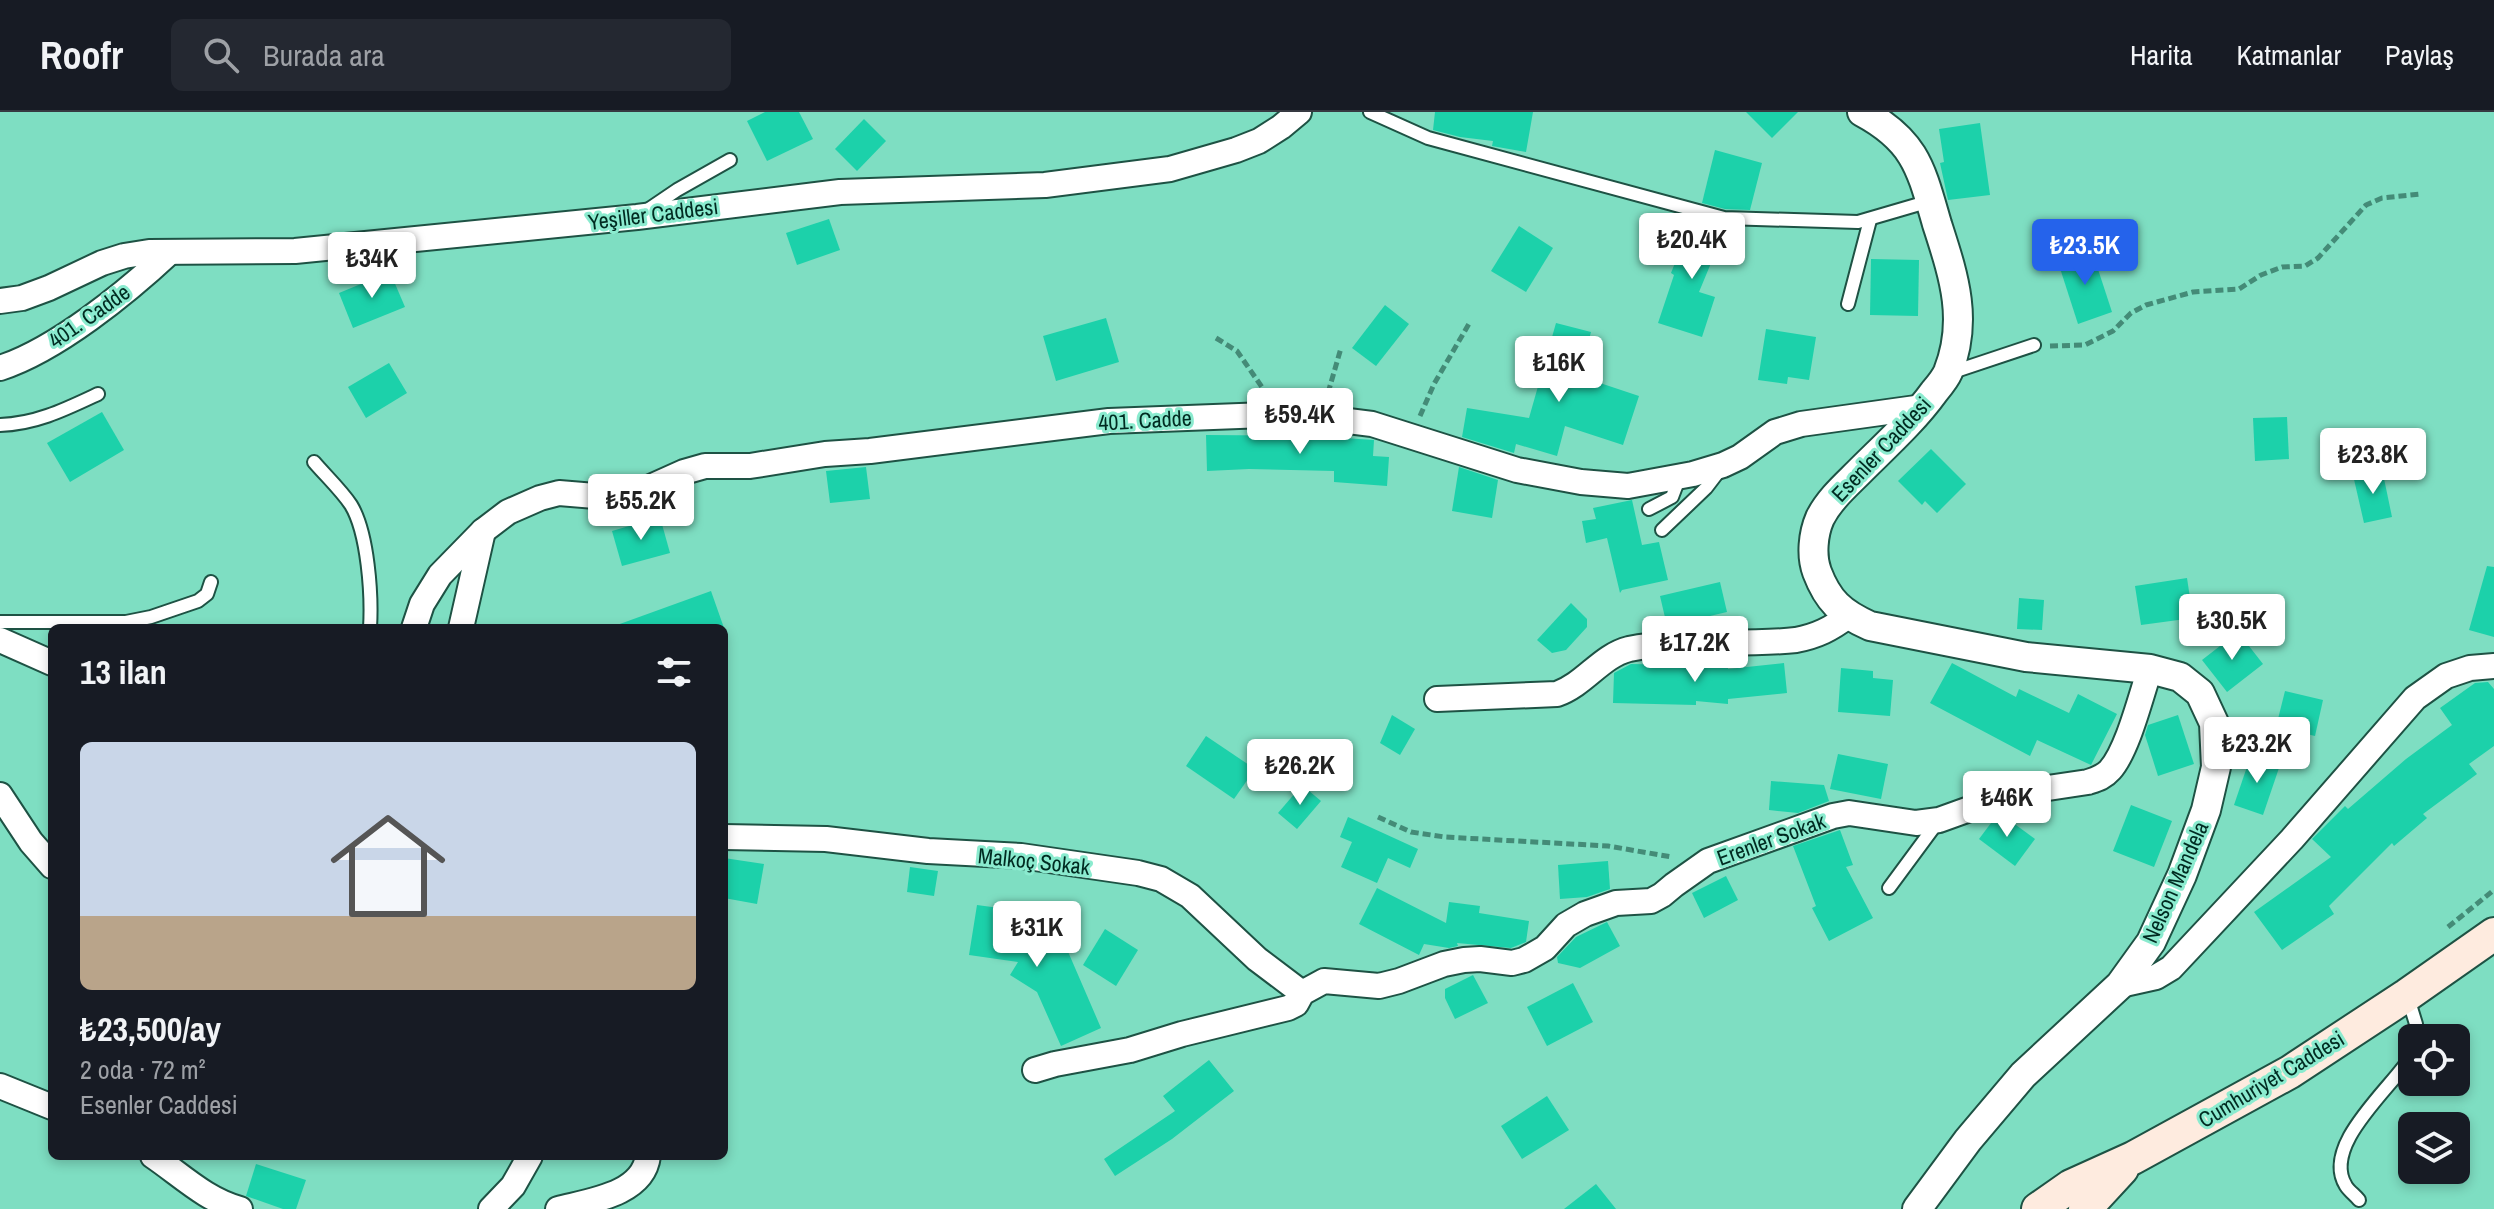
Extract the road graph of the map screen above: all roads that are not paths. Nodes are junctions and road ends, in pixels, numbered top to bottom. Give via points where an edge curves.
1 (1370, 112) edge
2 (1862, 112) edge
3 (1287, 117) edge
4 (730, 160) dead end
5 (1930, 201) junction
6 (637, 217) junction
7 (1870, 220) junction
8 (170, 252) junction
9 (0, 301) edge
10 (1848, 304) dead end
11 (2034, 345) road end
12 (0, 368) edge
13 (1947, 374) junction
14 (98, 394) dead end
15 (1923, 407) junction
16 (0, 425) edge
17 (314, 462) dead end
18 (1723, 465) junction
19 (1680, 476) junction
20 (1649, 509) dead end
21 (1662, 530) dead end
22 (483, 531) junction
23 (211, 582) dead end
24 (1848, 616) junction
25 (0, 622) edge
26 (370, 624) edge
27 (415, 624) edge
28 (462, 624) edge
29 (0, 640) edge
30 (48, 661) edge
31 (2494, 666) edge
32 (2150, 669) junction
33 (1437, 699) dead end
34 (0, 795) edge
35 (1939, 820) junction
36 (728, 837) edge
37 (48, 861) edge
38 (1889, 888) dead end
39 (2494, 934) edge
40 (2120, 985) junction
41 (1302, 993) junction
42 (2407, 995) junction
43 (2416, 1024) edge
44 (1035, 1070) dead end
45 (2398, 1072) edge
46 (0, 1086) edge
47 (48, 1105) edge
48 (2133, 1158) junction
49 (159, 1160) edge
50 (528, 1160) edge
51 (647, 1160) edge
52 (2359, 1200) dead end
53 (240, 1209) edge
54 (491, 1209) edge
55 (558, 1209) edge
56 (1917, 1209) edge
57 (2038, 1209) edge
58 (2085, 1209) edge

1 - 7 lane via 1428,138 1724,218
2 - 5 street, Esenler Caddesi via 1909,147
3 - 6 street, Yeşiller Caddesi via 1259,141 1170,169 1045,185 840,192
4 - 6 lane
5 - 7 lane
5 - 13 street, Esenler Caddesi via 1959,314
6 - 8 street, Yeşiller Caddesi via 295,251
7 - 10 lane
8 - 9 street, Yeşiller Caddesi via 124,256 22,298
8 - 12 street, 401. Cadde via 55,342
11 - 13 lane
13 - 15 street, Esenler Caddesi
14 - 16 lane via 46,417
15 - 18 street, 401. Cadde via 1801,424 1775,432
15 - 24 street, Esenler Caddesi via 1819,520 1815,565 1825,593
17 - 26 lane via 357,521 369,578
18 - 19 street, 401. Cadde
18 - 21 lane
19 - 20 lane via 1672,497
19 - 22 street, 401. Cadde via 1628,486 1581,482 1517,470 1372,424 1313,416 1109,421 750,466 705,466 619,498 559,493 540,498
22 - 27 street, 401. Cadde via 440,575
22 - 28 street
23 - 25 lane via 198,601 126,622
24 - 32 street, Nelson Mandela via 1870,626 2026,657
24 - 33 street via 1816,636 1796,640 1628,649 1557,694
29 - 30 street
31 - 40 street via 2446,676 2415,698 2171,968
32 - 35 street, Erenler Sokak via 2109,772 2088,782 2014,793
32 - 40 street, Nelson Mandela via 2180,677 2200,693 2214,723 2216,767 2182,875 2151,942
34 - 37 street
35 - 38 lane
35 - 41 street, Erenler Sokak via 1916,823 1849,813 1708,861 1651,901 1616,903 1585,914 1524,960 1464,960 1379,986 1324,981
36 - 41 street, Malkoç Sokak via 826,839 1021,856 1161,879 1190,896
39 - 42 main road, Cumhuriyet Caddesi
40 - 56 street, Nelson Mandela via 2023,1075
41 - 44 street, Erenler Sokak via 1288,1008
42 - 43 lane
42 - 48 main road, Cumhuriyet Caddesi via 2290,1072
45 - 52 lane via 2344,1150 2340,1170
46 - 47 street
48 - 57 main road, Cumhuriyet Caddesi via 2071,1186
48 - 58 main road
49 - 53 street via 213,1198
50 - 54 street
51 - 55 street via 626,1188

